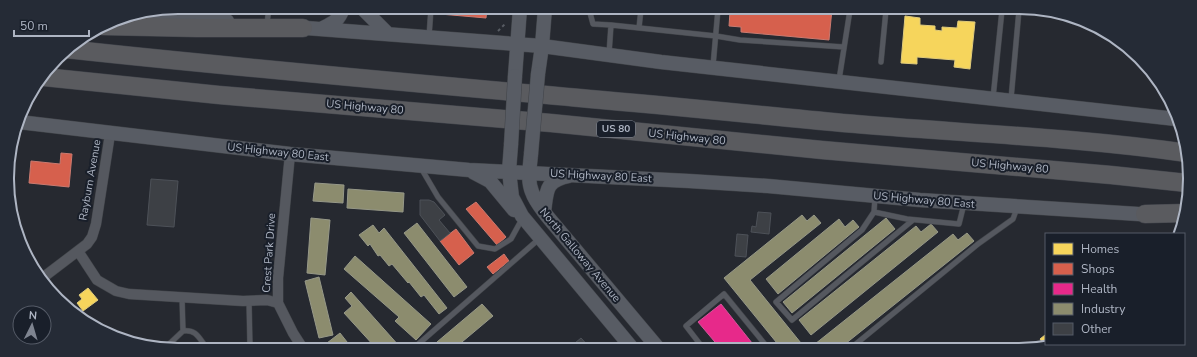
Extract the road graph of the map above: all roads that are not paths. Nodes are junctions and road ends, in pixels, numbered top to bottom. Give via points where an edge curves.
1 (162, 14) edge
2 (268, 14) edge
3 (341, 14) edge
4 (370, 14) edge
5 (431, 14) edge
6 (520, 14) edge
7 (545, 14) edge
8 (590, 14) edge
9 (640, 14) edge
10 (718, 14) edge
11 (849, 14) edge
12 (886, 14) edge
13 (1002, 14) edge
14 (1020, 14) edge
15 (267, 24) junction
16 (611, 25) junction
17 (118, 26) edge
18 (303, 28) junction
19 (639, 28) junction
20 (321, 29) junction
21 (388, 34) junction
22 (716, 36) junction
23 (429, 37) junction
24 (517, 44) junction
25 (542, 46) junction
26 (844, 47) junction
27 (76, 50) edge
28 (609, 55) junction
29 (881, 62) dead end
30 (713, 67) junction
31 (48, 77) edge
32 (838, 81) junction
33 (993, 98) junction
34 (1011, 100) junction
35 (1171, 118) edge
36 (24, 123) edge
37 (110, 134) junction
38 (1181, 152) edge
39 (290, 154) junction
40 (420, 166) junction
41 (469, 170) junction
42 (509, 171) junction
43 (529, 172) junction
44 (575, 174) junction
45 (1183, 183) edge
46 (875, 196) junction
47 (964, 203) junction
48 (1018, 207) junction
49 (544, 212) junction
50 (874, 212) junction
51 (1179, 213) edge
52 (1145, 214) junction
53 (1178, 217) edge
54 (913, 220) junction
55 (526, 223) junction
56 (539, 238) junction
57 (78, 251) junction
58 (46, 276) edge
59 (610, 291) junction
60 (182, 297) junction
61 (249, 301) junction
62 (278, 303) junction
63 (183, 332) junction
64 (171, 343) edge
65 (203, 343) edge
66 (250, 343) edge
67 (298, 343) edge
68 (420, 343) edge
69 (628, 343) edge
70 (654, 343) edge
71 (699, 343) edge
72 (764, 343) edge
73 (857, 343) edge

1 - 15 main road
2 - 15 lane
3 - 20 main road via 335,22
4 - 21 main road
5 - 23 lane
6 - 24 main road, North Galloway Avenue
7 - 25 main road, North Galloway Avenue
8 - 16 lane via 593,24
9 - 19 lane
10 - 22 lane
11 - 26 lane
12 - 29 lane
13 - 33 lane
14 - 34 lane
15 - 18 main road
16 - 19 lane
16 - 28 lane
17 - 18 highway
18 - 20 main road
19 - 22 lane
20 - 21 main road
21 - 23 main road
22 - 26 lane
22 - 30 lane
23 - 24 main road
24 - 25 main road
24 - 42 main road, North Galloway Avenue, bridge
25 - 28 main road
25 - 43 main road, North Galloway Avenue, bridge
26 - 32 lane
27 - 38 highway
28 - 30 main road
30 - 32 main road
31 - 45 highway, US Highway 80 / US 80 via 219,95 551,122 815,150
32 - 33 main road
33 - 34 main road
34 - 35 main road
36 - 37 main road, US Highway 80 East
37 - 39 main road, US Highway 80 East
37 - 57 street, Rayburn Avenue via 96,224 92,237
39 - 40 main road, US Highway 80 East
39 - 62 street, Crest Park Drive via 278,278
40 - 41 main road, US Highway 80 East
40 - 55 lane via 438,197 478,246 495,249 511,239
41 - 42 main road, US Highway 80 East
41 - 55 main road via 490,181
42 - 43 main road, US Highway 80 East
42 - 55 main road, North Galloway Avenue via 512,197
43 - 44 main road, US Highway 80 East
43 - 49 main road, North Galloway Avenue via 532,193
44 - 46 main road, US Highway 80 East via 768,186
44 - 49 main road via 553,181 548,188
46 - 47 main road, US Highway 80 East
46 - 50 lane
47 - 48 main road, US Highway 80 East
47 - 54 lane via 959,224
48 - 52 main road, US Highway 80 East
48 - 73 lane via 1012,220 978,244
49 - 59 main road, North Galloway Avenue
50 - 54 lane
50 - 54 lane via 862,230 776,302 792,320
51 - 52 highway
52 - 53 main road, US Highway 80 East
55 - 56 main road, North Galloway Avenue
56 - 59 main road via 557,242 597,285
56 - 68 lane
56 - 69 main road, North Galloway Avenue
57 - 58 street, Rayburn Avenue
57 - 60 street via 97,280 116,291
59 - 70 main road, North Galloway Avenue
60 - 61 street
60 - 63 lane
61 - 62 street via 267,300
61 - 66 lane
62 - 67 street, Crest Park Drive
63 - 64 lane
63 - 65 lane via 195,332
71 - 72 lane via 686,326 724,294

